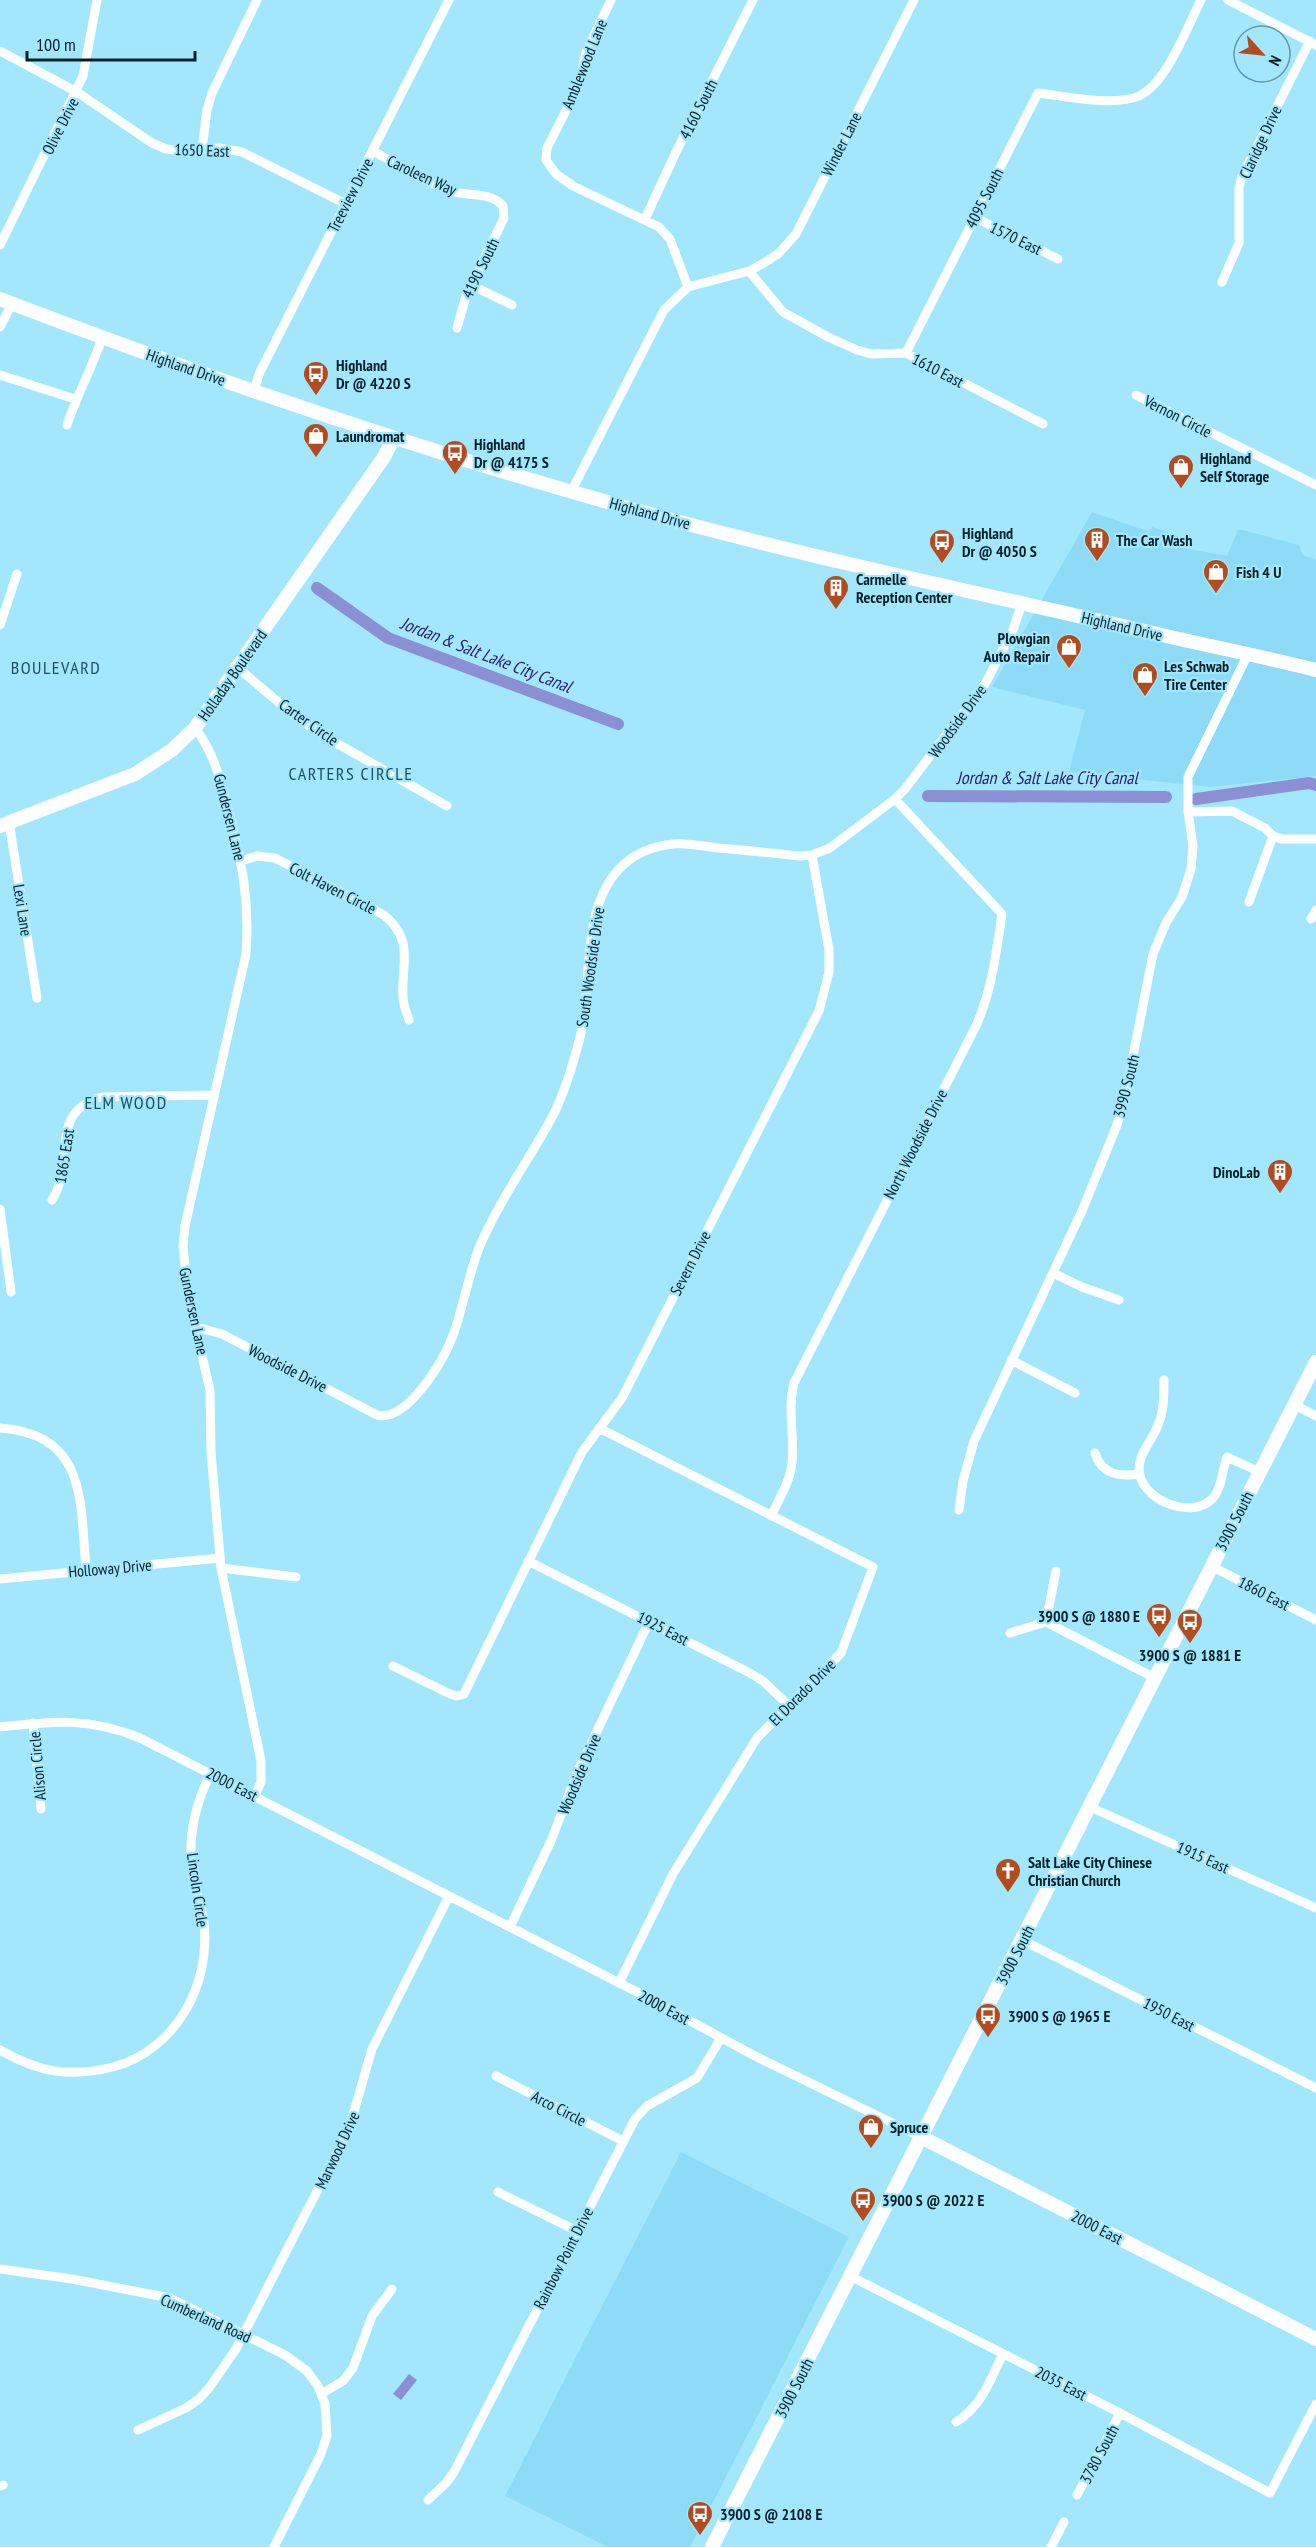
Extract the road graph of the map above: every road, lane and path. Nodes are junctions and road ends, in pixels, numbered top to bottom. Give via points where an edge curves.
1 (97, 0) edge
2 (258, 0) edge
3 (449, 0) edge
4 (611, 0) edge
5 (753, 0) edge
6 (914, 0) edge
7 (1201, 0) edge
8 (1228, 0) edge
9 (1313, 43) edge
10 (0, 51) edge
11 (77, 92) junction
12 (202, 149) junction
13 (373, 151) junction
14 (346, 204) junction
15 (504, 209) joint
16 (974, 217) junction
17 (645, 219) junction
18 (0, 245) edge
19 (1059, 259) dead end
20 (749, 271) junction
21 (1222, 282) dead end
22 (471, 285) junction
23 (688, 287) junction
24 (6, 301) edge
25 (512, 305) dead end
26 (0, 327) edge
27 (457, 328) dead end
28 (102, 338) junction
29 (906, 353) junction
30 (0, 375) edge
31 (254, 391) junction
32 (1136, 395) dead end
33 (75, 399) junction
34 (1043, 424) dead end
35 (67, 425) dead end
36 (393, 439) junction
37 (1316, 485) edge
38 (572, 492) junction
39 (17, 574) dead end
40 (1022, 603) junction
41 (0, 625) edge
42 (1248, 654) junction
43 (238, 668) junction
44 (1316, 670) edge
45 (195, 728) junction
46 (895, 799) junction
47 (447, 806) dead end
48 (1188, 812) junction
49 (5, 824) edge
50 (1273, 836) junction
51 (1316, 839) edge
52 (812, 855) junction
53 (241, 861) junction
54 (1249, 902) dead end
55 (1316, 910) edge
56 (1311, 919) dead end
57 (37, 998) dead end
58 (409, 1020) dead end
59 (214, 1095) junction
60 (52, 1200) dead end
61 (0, 1209) edge
62 (1053, 1273) junction
63 (11, 1292) dead end
64 (1119, 1300) dead end
65 (196, 1327) junction
66 (1011, 1360) junction
67 (1316, 1362) edge
68 (1164, 1380) dead end
69 (1075, 1393) dead end
70 (1295, 1405) junction
71 (377, 1415) joint
72 (1316, 1416) edge
73 (0, 1428) edge
74 (599, 1428) junction
75 (1095, 1453) dead end
76 (1260, 1472) junction
77 (1140, 1474) junction
78 (959, 1510) dead end
79 (771, 1516) junction
80 (220, 1558) junction
81 (528, 1561) junction
82 (1211, 1566) junction
83 (221, 1568) junction
84 (86, 1569) junction
85 (1056, 1571) dead end
86 (296, 1577) dead end
87 (0, 1579) edge
88 (1316, 1620) edge
89 (649, 1622) junction
90 (1046, 1622) junction
91 (1010, 1633) dead end
92 (393, 1666) dead end
93 (1155, 1678) junction
94 (789, 1706) junction
95 (33, 1724) junction
96 (0, 1727) edge
97 (211, 1773) junction
98 (255, 1796) junction
99 (1090, 1807) junction
100 (41, 1809) dead end
101 (449, 1896) junction
102 (1316, 1908) edge
103 (510, 1928) junction
104 (1022, 1940) junction
105 (620, 1983) junction
106 (721, 2038) junction
107 (0, 2050) edge
108 (496, 2076) dead end
109 (1316, 2088) edge
110 (921, 2137) junction
111 (623, 2140) junction
112 (498, 2192) dead end
113 (577, 2231) junction
114 (0, 2269) edge
115 (850, 2276) junction
116 (392, 2289) dead end
117 (244, 2334) junction
118 (1316, 2339) edge
119 (1003, 2354) junction
120 (321, 2394) junction
121 (1316, 2404) edge
122 (1120, 2413) junction
123 (956, 2422) dead end
124 (138, 2430) dead end
125 (1077, 2495) dead end
126 (428, 2500) dead end
127 (1064, 2522) dead end
128 (274, 2547) edge
129 (712, 2547) edge
130 (1051, 2547) edge

1 - 11 street, Olive Drive via 88,59
2 - 12 street via 212,93
3 - 13 street, Treeview Drive
4 - 17 street, Amblewood Lane via 590,42 582,78 547,148 546,160 556,174 573,186
5 - 17 street, 4160 South
6 - 20 street, Winder Lane via 796,234 777,254
7 - 16 street, 4095 South via 1163,75 1138,96 1119,100 1038,93
8 - 9 street
9 - 21 street, Claridge Drive via 1242,176 1239,243
10 - 11 street, 1650 East
11 - 12 street, 1650 East via 152,143 182,151
11 - 18 street, Olive Drive
12 - 14 street, 1650 East via 242,152
13 - 14 street, Treeview Drive
13 - 15 street, Caroleen Way via 451,191 496,200
14 - 31 street, Treeview Drive
15 - 22 street, 4190 South via 502,223
16 - 19 street, 1570 East
16 - 29 street, 4095 South
17 - 23 street via 670,239
20 - 23 street, Winder Lane
20 - 29 street, 1610 East via 783,312 828,337 871,354
22 - 25 street
22 - 27 street, 4190 South
23 - 38 street via 664,310
24 - 26 street
24 - 28 main road, Highland Drive
28 - 31 main road, Highland Drive
28 - 33 street
29 - 34 street, 1610 East
30 - 33 street
31 - 36 main road, Highland Drive
32 - 37 street, Vernon Circle
33 - 35 street
36 - 38 main road, Highland Drive
36 - 43 main road, Holladay Boulevard
38 - 40 main road, Highland Drive via 692,525
39 - 41 street
40 - 42 main road, Highland Drive
40 - 46 street, Woodside Drive via 1013,630 985,684
42 - 44 main road, Highland Drive
42 - 48 street, 3990 South via 1188,777
43 - 45 main road, Holladay Boulevard
43 - 47 street, Carter Circle via 324,736
45 - 49 main road, Holladay Boulevard via 172,750 135,774
45 - 53 street, Gundersen Lane via 216,761
46 - 52 street, South Woodside Drive via 830,848
46 - 79 street, North Woodside Drive via 1002,914 993,972 976,1026 794,1383 790,1409 792,1463
48 - 50 street via 1232,812
48 - 62 street, 3990 South via 1193,836 1191,869 1182,897 1153,954 1117,1125
49 - 57 street, Lexi Lane
50 - 51 street
50 - 54 street
52 - 71 street, South Woodside Drive via 675,844 642,852 612,878 600,896 593,924 587,1003 579,1043 551,1120 497,1209 479,1247 442,1358 409,1403 388,1415
52 - 74 street, Severn Drive via 829,951 829,972 819,1011 622,1398
53 - 58 street, Colt Haven Circle via 257,856 275,858 392,921 404,943 403,999
53 - 59 street, Gundersen Lane via 248,919 246,954
55 - 56 street
59 - 60 street, 1865 East via 102,1097 86,1101 68,1122 62,1180
59 - 65 street, Gundersen Lane via 183,1246
61 - 63 street
62 - 64 street
62 - 66 street, 3990 South
65 - 71 street, Woodside Drive via 222,1334
65 - 80 street, Gundersen Lane via 210,1390
66 - 69 street
66 - 78 street, 3990 South via 969,1454
67 - 70 main road, 3900 South
68 - 77 street via 1162,1414 1141,1456
70 - 72 street
70 - 76 main road, 3900 South
73 - 84 street via 38,1435 53,1446 75,1474
74 - 79 street, El Dorado Drive
74 - 81 street, Severn Drive via 582,1452
75 - 77 street via 1101,1465 1113,1474
76 - 77 street via 1227,1457 1216,1495 1201,1507 1190,1509 1155,1495
76 - 82 main road, 3900 South
79 - 94 street, El Dorado Drive via 873,1567 841,1653
80 - 83 street, Gundersen Lane
80 - 84 street, Holloway Drive
81 - 89 street, 1925 East
81 - 92 street, Severn Drive via 469,1685 460,1696
82 - 88 street, 1860 East
82 - 93 main road, 3900 South
83 - 86 street
83 - 98 street, Gundersen Lane via 261,1761 261,1782
84 - 87 street, Holloway Drive
85 - 90 street
89 - 94 street, 1925 East via 763,1681
89 - 103 street, Woodside Drive via 576,1775 551,1841
90 - 91 street
90 - 93 street
93 - 99 main road, 3900 South
94 - 105 street, El Dorado Drive via 757,1738 696,1836
95 - 96 street, 2000 East
95 - 97 street, 2000 East via 77,1721 111,1727
95 - 100 street, Alison Circle
97 - 98 street, 2000 East
97 - 107 street, Lincoln Circle via 201,1791 191,1839 205,1952 198,1985 184,2014 164,2040 141,2056 101,2070 44,2071
98 - 101 street, 2000 East
99 - 102 street, 1915 East
99 - 104 main road, 3900 South
101 - 103 street, 2000 East
101 - 117 street, Marwood Drive via 372,2049 349,2130
103 - 105 street, 2000 East
104 - 109 street, 1950 East
104 - 110 main road, 3900 South
105 - 106 street, 2000 East
106 - 110 street, 2000 East
106 - 111 street, Rainbow Point Drive via 697,2078 647,2106
108 - 111 street, Arco Circle
110 - 115 main road, 3900 South
110 - 118 main road, 2000 East
111 - 113 street, Rainbow Point Drive
112 - 113 street
113 - 126 street, Rainbow Point Drive via 454,2472
114 - 117 street, Cumberland Road via 161,2296
115 - 119 street, 2035 East
115 - 129 main road, 3900 South
116 - 120 street via 372,2316 352,2368 343,2381
117 - 120 street, Cumberland Road via 300,2365
117 - 124 street, Marwood Drive via 199,2399
119 - 122 street, 2035 East
119 - 123 street via 978,2403
120 - 128 street via 328,2425 324,2446
121 - 122 street, 2035 East via 1270,2493
122 - 125 street, 3780 South
127 - 130 street

